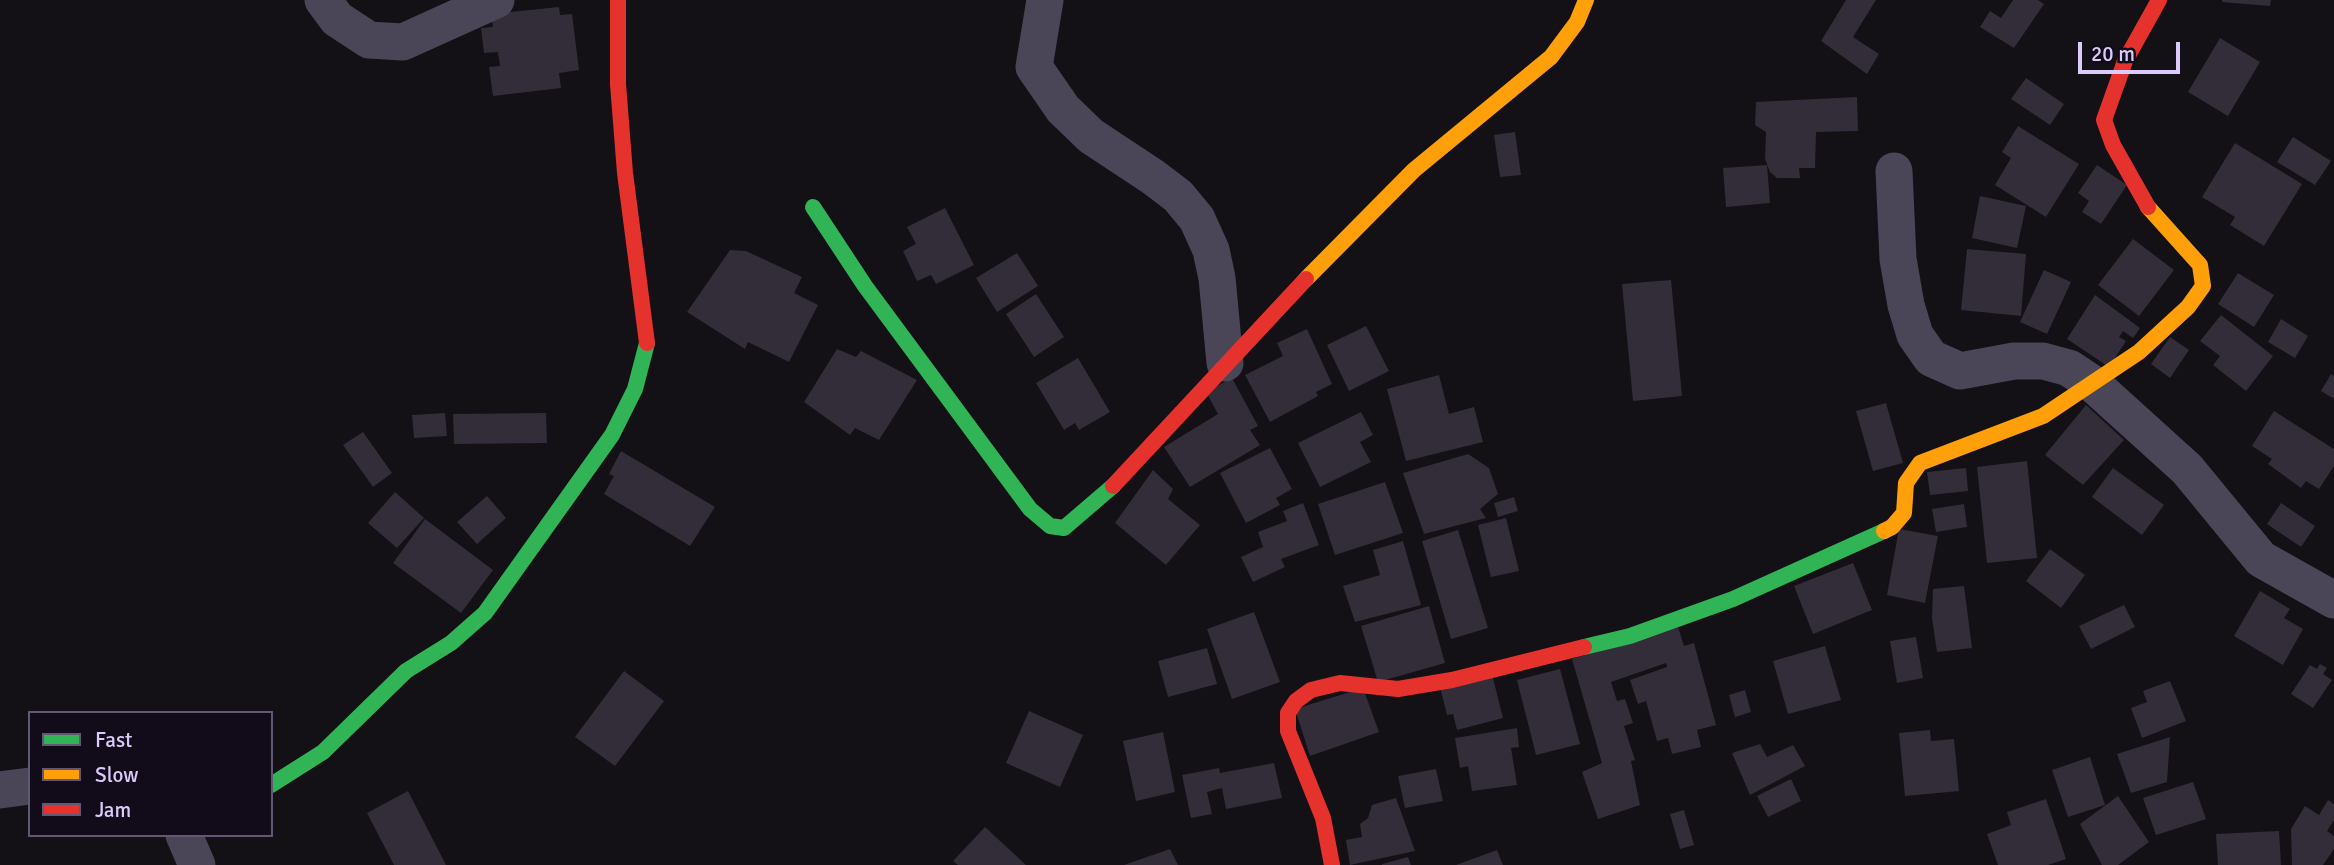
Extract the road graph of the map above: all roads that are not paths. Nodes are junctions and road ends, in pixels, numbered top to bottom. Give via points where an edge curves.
1 (323, 0) edge
2 (496, 0) edge
3 (618, 0) edge
4 (1045, 0) edge
5 (1586, 0) edge
6 (2159, 0) edge
7 (1894, 171) dead end
8 (813, 207) dead end
9 (1225, 363) junction
10 (2093, 384) junction
11 (2334, 600) edge
12 (273, 784) edge
13 (28, 786) edge
14 (0, 790) edge
15 (185, 837) edge
16 (197, 865) edge
17 (1332, 865) edge

1 - 2 street via 337,19 369,40 403,42
3 - 12 street via 625,173 648,340 635,389 612,435 485,613 451,643 406,671 323,752
4 - 9 street via 1034,67 1063,108 1091,136 1178,196 1197,219 1217,278
5 - 9 street via 1577,22 1552,57 1414,170
6 - 10 street via 2125,61 2104,120 2142,199 2200,265 2203,286 2188,307 2139,352
7 - 10 street via 1893,213 1906,305 1915,335 1931,358 1961,371 2043,360 2069,368
8 - 9 street via 864,286 1030,509 1050,526 1064,528 1102,498
10 - 11 street via 2187,469 2261,559
10 - 17 street via 2024,425 1920,463 1906,483 1904,513 1892,527 1733,599 1630,636 1452,680 1398,689 1340,683 1311,690 1288,713 1288,732 1322,818
13 - 14 street
15 - 16 street

